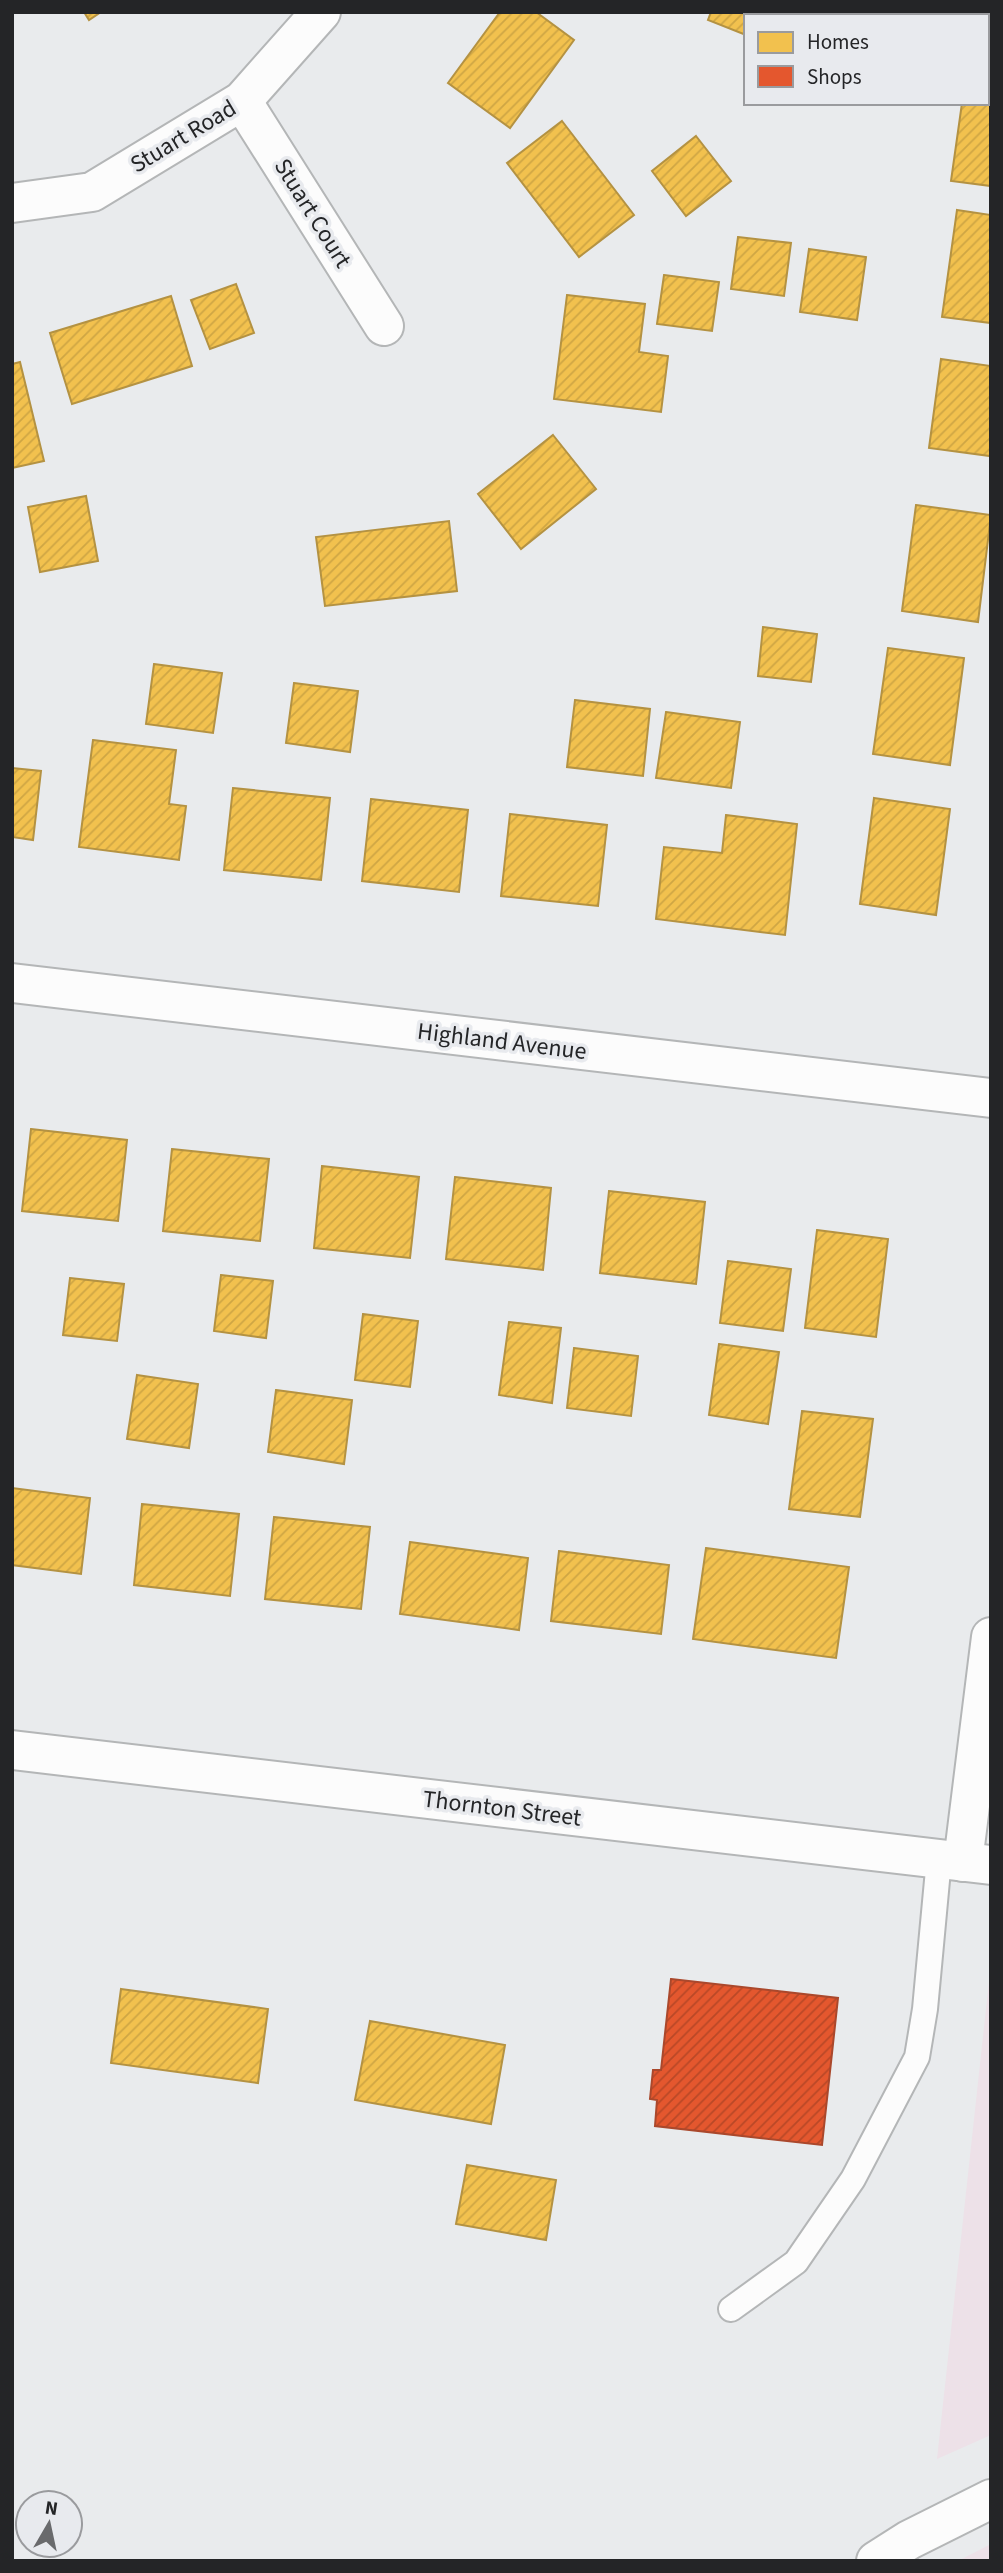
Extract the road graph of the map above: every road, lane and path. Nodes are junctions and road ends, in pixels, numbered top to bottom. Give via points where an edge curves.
1 (321, 12) edge
2 (242, 101) junction
3 (12, 203) edge
4 (384, 326) dead end
5 (12, 983) edge
6 (991, 1098) edge
7 (991, 1637) edge
8 (12, 1750) edge
9 (964, 1862) edge
10 (731, 2309) dead end
11 (991, 2499) edge
12 (876, 2561) edge

1 - 2 street, Stuart Road
2 - 3 street, Stuart Road via 92,192
2 - 4 street, Stuart Court
5 - 6 street, Highland Avenue
7 - 9 street
8 - 9 street, Thornton Street
9 - 10 lane via 917,2057 853,2179 796,2262
11 - 12 street

